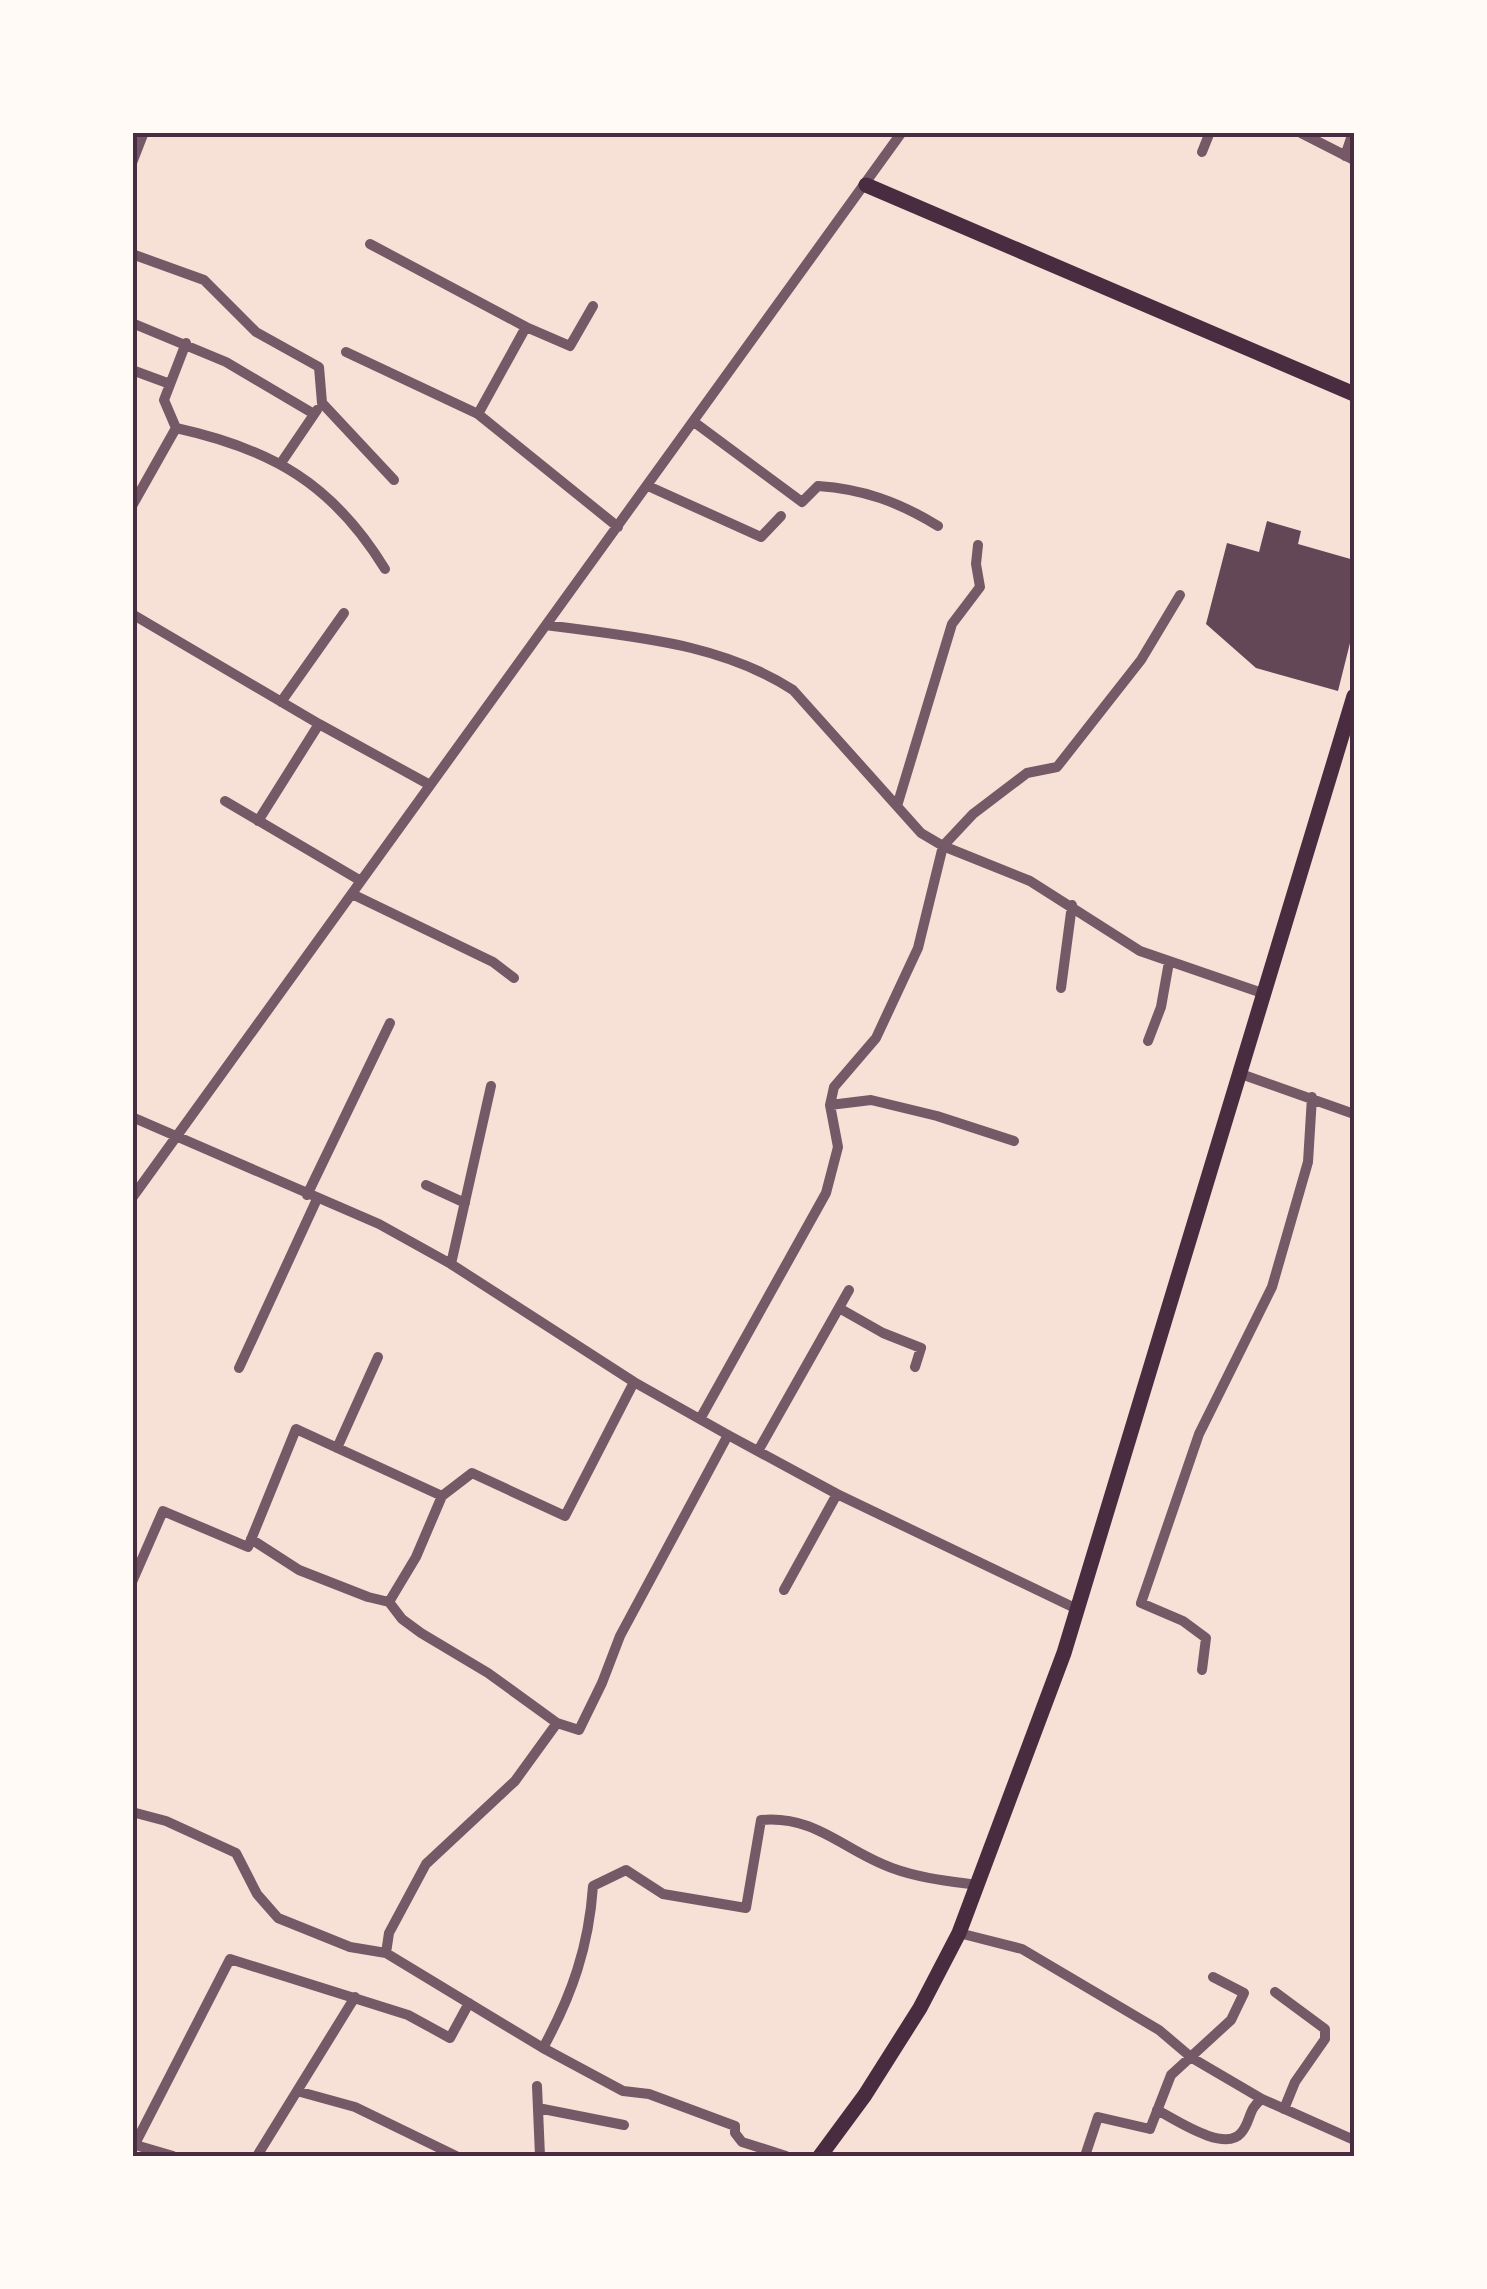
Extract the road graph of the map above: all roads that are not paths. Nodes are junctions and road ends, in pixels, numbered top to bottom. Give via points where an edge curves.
1 (144, 132) edge
2 (902, 132) edge
3 (1210, 132) edge
4 (1354, 132) edge
5 (1301, 133) edge
6 (1202, 152) dead end
7 (1350, 158) edge
8 (132, 162) edge
9 (866, 185) junction
10 (370, 244) dead end
11 (132, 254) edge
12 (594, 306) dead end
13 (132, 324) edge
14 (526, 327) junction
15 (186, 343) junction
16 (346, 352) dead end
17 (132, 370) edge
18 (170, 384) junction
19 (1354, 394) edge
20 (322, 403) junction
21 (314, 414) junction
22 (478, 414) junction
23 (694, 422) junction
24 (176, 428) junction
25 (281, 463) junction
26 (394, 480) dead end
27 (648, 486) junction
28 (132, 506) edge
29 (782, 516) dead end
30 (938, 526) dead end
31 (618, 527) junction
32 (978, 545) dead end
33 (385, 569) dead end
34 (1180, 596) dead end
35 (344, 613) dead end
36 (132, 614) edge
37 (546, 625) junction
38 (1354, 696) edge
39 (281, 702) junction
40 (319, 724) junction
41 (430, 785) junction
42 (225, 801) dead end
43 (897, 806) junction
44 (258, 821) junction
45 (944, 846) junction
46 (361, 881) junction
47 (352, 894) junction
48 (1072, 904) junction
49 (1169, 962) junction
50 (514, 978) dead end
51 (1061, 988) dead end
52 (1265, 994) junction
53 (390, 1023) dead end
54 (1148, 1041) dead end
55 (1241, 1074) junction
56 (491, 1086) dead end
57 (1312, 1097) junction
58 (830, 1106) junction
59 (1354, 1114) edge
60 (132, 1117) edge
61 (176, 1138) junction
62 (1014, 1141) dead end
63 (426, 1185) dead end
64 (312, 1197) junction
65 (132, 1198) edge
66 (465, 1203) junction
67 (451, 1264) junction
68 (849, 1290) dead end
69 (839, 1308) junction
70 (378, 1357) dead end
71 (915, 1367) dead end
72 (239, 1368) dead end
73 (634, 1382) junction
74 (700, 1419) junction
75 (728, 1435) junction
76 (336, 1448) junction
77 (758, 1451) junction
78 (838, 1494) junction
79 (442, 1496) junction
80 (251, 1539) junction
81 (132, 1582) edge
82 (784, 1590) dead end
83 (389, 1602) junction
84 (1079, 1610) junction
85 (1202, 1670) dead end
86 (556, 1723) junction
87 (132, 1812) edge
88 (977, 1885) junction
89 (959, 1933) junction
90 (386, 1953) junction
91 (1213, 1978) dead end
92 (1275, 1992) dead end
93 (355, 1997) junction
94 (469, 2003) junction
95 (543, 2048) junction
96 (1192, 2058) junction
97 (537, 2086) dead end
98 (297, 2091) junction
99 (1262, 2099) junction
100 (538, 2108) junction
101 (1284, 2109) junction
102 (1157, 2110) junction
103 (624, 2125) dead end
104 (1354, 2140) edge
105 (134, 2144) edge
106 (173, 2156) edge
107 (256, 2156) edge
108 (456, 2156) edge
109 (540, 2156) edge
110 (786, 2156) edge
111 (820, 2156) edge
112 (1085, 2156) edge

1 - 8 street
2 - 9 street
3 - 6 street
4 - 7 street
5 - 7 street
9 - 19 main road
9 - 23 street
10 - 14 street
11 - 20 street via 204,280 256,332 319,367
12 - 14 street via 570,346
13 - 15 street
14 - 22 street
15 - 18 street
15 - 21 street
16 - 22 street
17 - 18 street
18 - 24 street via 164,400
20 - 21 street
20 - 26 street
21 - 25 street
22 - 31 street
23 - 27 street
23 - 30 street via 802,502 818,486 856,488
24 - 25 street via 228,440
24 - 28 street
25 - 33 street via 314,484
27 - 29 street via 760,537
27 - 31 street
31 - 37 street
32 - 43 street via 980,587 952,624
34 - 45 street via 1141,660 1057,767 1027,774 973,814
35 - 39 street
36 - 39 street
37 - 41 street
37 - 43 street via 682,644 777,680
38 - 52 main road
39 - 40 street
40 - 41 street
40 - 44 street
41 - 46 street
42 - 44 street
43 - 45 street via 921,833
44 - 46 street
45 - 48 street
45 - 58 street via 918,948 876,1038 834,1087
46 - 47 street
47 - 50 street
47 - 61 street
48 - 49 street
48 - 51 street
49 - 52 street
49 - 54 street
52 - 55 main road
53 - 64 street
55 - 57 street
55 - 84 main road
56 - 66 street
57 - 59 street
57 - 85 street via 1308,1162 1272,1288 1198,1434 1141,1603 1206,1638
58 - 62 street via 871,1100
58 - 74 street via 838,1147 826,1193
60 - 61 street
61 - 64 street
61 - 65 street
63 - 66 street
64 - 67 street
64 - 72 street
66 - 67 street
67 - 73 street
68 - 69 street
69 - 71 street via 921,1348
69 - 77 street
70 - 76 street
73 - 74 street
73 - 79 street via 565,1516 472,1474
74 - 75 street
75 - 77 street
75 - 86 street via 620,1636 579,1730
76 - 79 street
76 - 80 street via 296,1429
77 - 78 street
78 - 82 street
78 - 84 street
79 - 83 street
80 - 81 street via 248,1547 163,1511
80 - 83 street via 299,1570
83 - 86 street via 421,1634
84 - 88 main road
86 - 90 street via 515,1781 426,1864 389,1933
87 - 90 street via 236,1853 278,1918 350,1947
88 - 89 main road
88 - 95 street via 888,1866 782,1818 761,1820 746,1908 663,1894 626,1870 593,1886 584,1955
89 - 96 street via 1022,1948 1159,2030
89 - 111 main road via 865,2096
90 - 94 street
91 - 96 street via 1244,1993 1231,2020
92 - 101 street via 1325,2029
93 - 94 street via 450,2038
93 - 98 street
93 - 105 street via 230,1959
94 - 95 street
95 - 110 street via 623,2091 735,2126 742,2142
96 - 99 street
96 - 102 street via 1171,2076
97 - 100 street
98 - 107 street
98 - 108 street via 354,2107
99 - 101 street
99 - 102 street via 1241,2133 1215,2140
100 - 103 street
100 - 109 street
101 - 104 street
102 - 112 street via 1150,2129 1098,2117
105 - 106 street

